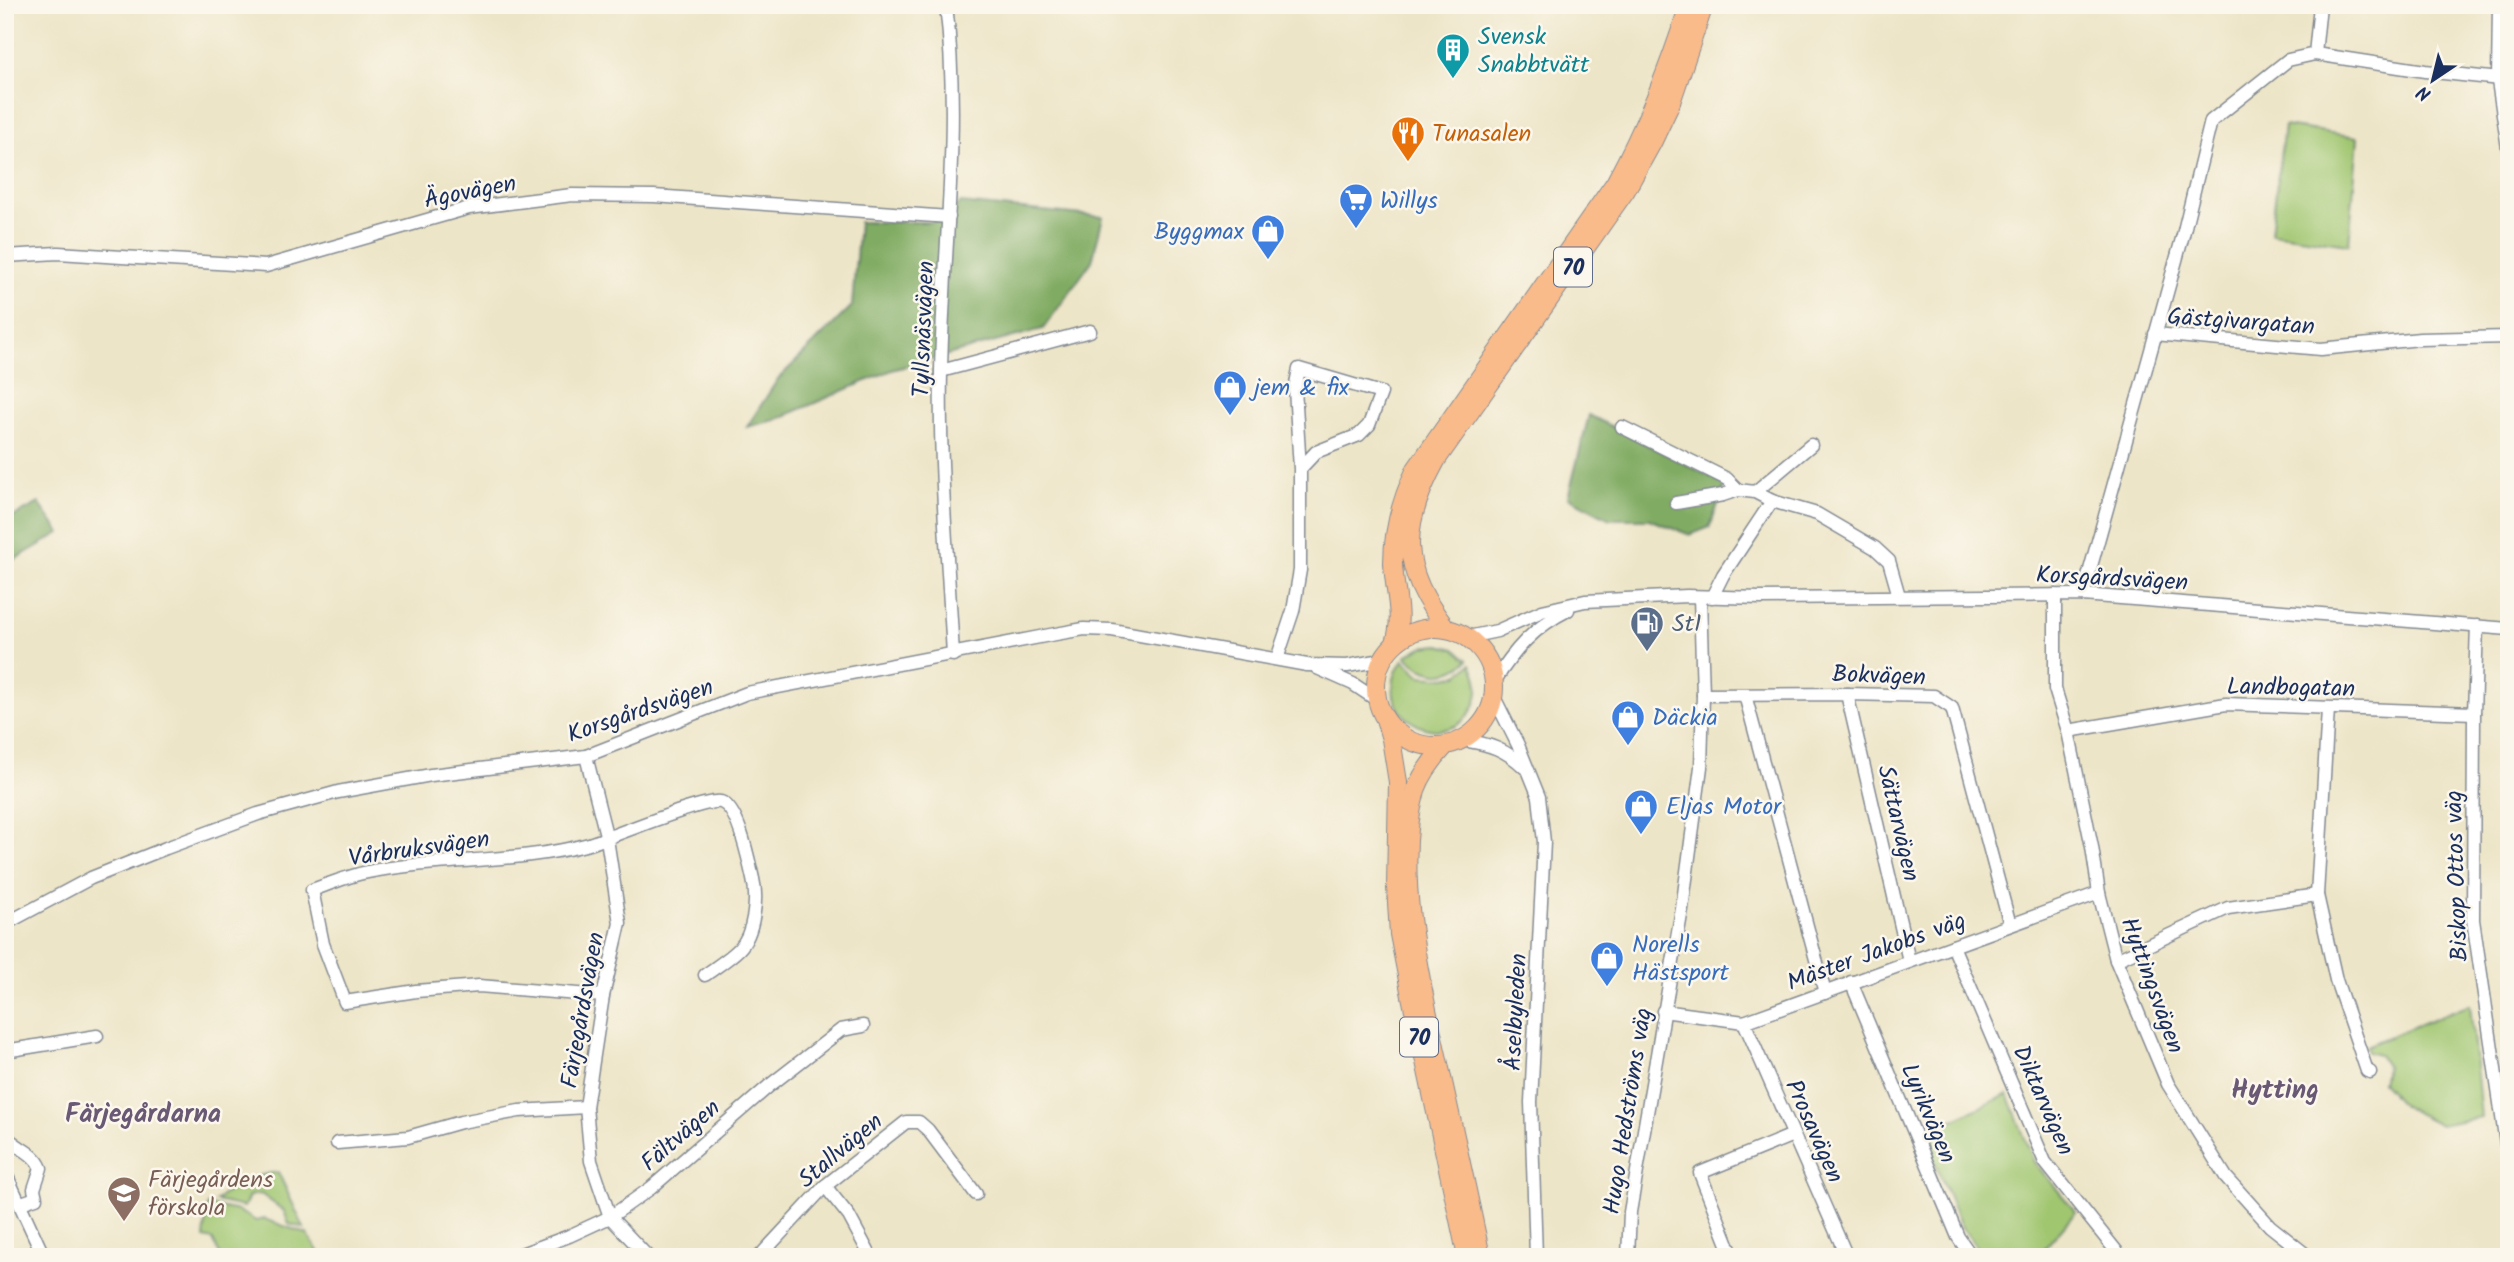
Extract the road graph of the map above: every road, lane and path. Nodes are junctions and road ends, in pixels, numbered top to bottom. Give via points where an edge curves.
1 (946, 5) edge
2 (1689, 5) edge
3 (1704, 5) edge
4 (2320, 5) edge
5 (2499, 5) edge
6 (2315, 54) junction
7 (2503, 80) edge
8 (2509, 155) edge
9 (949, 217) junction
10 (5, 256) edge
11 (1090, 331) dead end
12 (2155, 334) junction
13 (2509, 337) edge
14 (941, 371) junction
15 (1622, 427) dead end
16 (1811, 445) dead end
17 (1300, 469) junction
18 (1738, 490) junction
19 (1755, 492) junction
20 (1772, 501) junction
21 (1676, 503) dead end
22 (2055, 595) junction
23 (2083, 595) junction
24 (1899, 596) junction
25 (1706, 597) junction
26 (1585, 601) junction
27 (2477, 626) junction
28 (1447, 629) junction
29 (2509, 629) edge
30 (1468, 638) junction
31 (1395, 643) junction
32 (953, 654) junction
33 (1277, 659) junction
34 (1382, 660) junction
35 (1307, 664) junction
36 (1494, 689) junction
37 (1847, 694) junction
38 (1703, 695) junction
39 (1745, 695) junction
40 (1377, 700) junction
41 (2328, 709) junction
42 (2474, 713) junction
43 (1385, 719) junction
44 (2068, 731) junction
45 (1463, 740) junction
46 (1445, 746) junction
47 (586, 756) junction
48 (1529, 772) junction
49 (607, 839) junction
50 (2099, 892) junction
51 (2317, 895) junction
52 (5, 924) edge
53 (2010, 925) junction
54 (1953, 946) junction
55 (2116, 960) junction
56 (1909, 961) junction
57 (705, 975) dead end
58 (1852, 982) junction
59 (1825, 993) junction
60 (603, 996) junction
61 (1664, 1011) junction
62 (1744, 1022) junction
63 (863, 1027) dead end
64 (97, 1036) dead end
65 (5, 1051) edge
66 (2370, 1072) dead end
67 (586, 1107) junction
68 (5, 1135) edge
69 (1793, 1135) junction
70 (337, 1143) dead end
71 (2509, 1164) edge
72 (5, 1172) edge
73 (825, 1186) junction
74 (976, 1194) dead end
75 (21, 1203) junction
76 (610, 1217) junction
77 (44, 1257) edge
78 (513, 1257) edge
79 (648, 1257) edge
80 (759, 1257) edge
81 (871, 1257) edge
82 (1468, 1257) edge
83 (1481, 1257) edge
84 (1536, 1257) edge
85 (1628, 1257) edge
86 (1733, 1257) edge
87 (1847, 1257) edge
88 (1972, 1257) edge
89 (2121, 1257) edge
90 (2309, 1257) edge

1 - 9 street, Tyllsnäsvägen via 952,55
2 - 31 highway, 70 via 1657,99 1615,183 1426,452 1406,489 1395,541 1401,619
3 - 28 highway, 70 via 1670,105 1626,190 1437,459 1419,496 1410,559 1423,596
4 - 6 street
5 - 7 street
6 - 7 street
6 - 12 street via 2288,60 2211,121
7 - 8 street
9 - 10 street, Ägovägen via 654,196 572,195 469,208 266,266 58,253
9 - 14 street, Tyllsnäsvägen
11 - 14 street
12 - 13 street, Gästgivargatan via 2321,349 2420,339
12 - 23 street, Gästgivargatan
14 - 32 street, Tyllsnäsvägen
15 - 18 street via 1727,479
16 - 19 street
17 - 17 street via 1316,452 1359,435 1369,425 1381,393 1298,369
17 - 33 street via 1299,580
18 - 19 street
18 - 21 street
19 - 20 street
20 - 24 street via 1817,514 1875,548 1889,561
20 - 25 street
22 - 23 street, Korsgårdsvägen
22 - 24 street, Korsgårdsvägen
22 - 44 street, Hyttingsvägen via 2056,689
23 - 27 street, Korsgårdsvägen
24 - 25 street, Korsgårdsvägen
25 - 26 street, Korsgårdsvägen
25 - 38 street, Hugo Hedströms väg
26 - 30 street, Korsgårdsvägen
26 - 36 street, Korsgårdsvägen via 1527,637
27 - 29 street, Korsgårdsvägen
27 - 42 street, Biskop Ottos väg
28 - 30 highway, 70
28 - 31 highway, 70 via 1414,631
30 - 36 highway, 70 via 1486,657
31 - 34 highway, 70
32 - 33 street, Korsgårdsvägen via 1084,629 1112,629
32 - 47 street, Korsgårdsvägen via 747,694
33 - 35 street, Korsgårdsvägen
34 - 35 street, Korsgårdsvägen via 1347,666
34 - 40 highway, 70
35 - 40 street, Korsgårdsvägen
36 - 45 highway, 70 via 1484,722
36 - 48 street, Åselbyleden
37 - 39 street, Bokvägen
37 - 53 street, Bokvägen via 1934,696 1952,708
37 - 56 street, Sättarvägen
38 - 39 street, Bokvägen
38 - 61 street, Hugo Hedströms väg via 1701,767
39 - 59 street
40 - 43 highway, 70
41 - 42 street, Landbogatan
41 - 44 street, Landbogatan via 2226,704
41 - 51 street
42 - 71 street, Biskop Ottos väg via 2473,920
43 - 46 highway, 70 via 1406,739 1425,746
43 - 82 highway, 70 via 1398,782 1399,934
44 - 50 street, Hyttingsvägen
45 - 46 highway, 70
45 - 48 street via 1500,748
46 - 83 highway, 70 via 1417,788 1410,827 1409,888 1424,995
47 - 49 street, Färjegårdsvägen
47 - 52 street, Korsgårdsvägen via 418,777 338,792 272,811 91,878
48 - 84 street, Åselbyleden via 1539,797 1544,842 1531,1102
49 - 57 street via 702,804 720,802 730,808 755,886 754,919 741,948
49 - 60 street, Färjegårdsvägen via 620,923
49 - 60 street, Vårbruksvägen via 574,848 362,873 312,890 323,944 345,1002 479,986
50 - 53 street, Mäster Jakobs väg
50 - 55 street, Hyttingsvägen
51 - 55 street via 2228,908
51 - 66 street via 2336,980
53 - 54 street, Mäster Jakobs väg
54 - 56 street, Mäster Jakobs väg
54 - 89 street, Diktarvägen via 2045,1162
55 - 90 street, Hyttingsvägen via 2168,1084 2226,1177 2270,1226
56 - 58 street, Mäster Jakobs väg
58 - 59 street, Mäster Jakobs väg
58 - 88 street, Lyrikvägen via 1958,1237
59 - 62 street, Mäster Jakobs väg
60 - 67 street, Färjegårdsvägen
61 - 62 street, Mäster Jakobs väg
61 - 85 street, Hugo Hedströms väg via 1630,1212
62 - 69 street, Prosavägen
63 - 76 street, Fältvägen via 841,1030
64 - 65 street
67 - 70 street via 519,1111 408,1137
67 - 76 street, Färjegårdsvägen via 591,1161
68 - 75 street via 37,1159 41,1168 36,1198
69 - 86 street via 1700,1173
69 - 87 street, Prosavägen
72 - 75 street
73 - 74 street, Stallvägen via 906,1122 919,1122
73 - 80 street, Stallvägen
73 - 81 street via 849,1216
75 - 77 street
76 - 78 street, Fältvägen
76 - 79 street, Färjegårdsvägen

